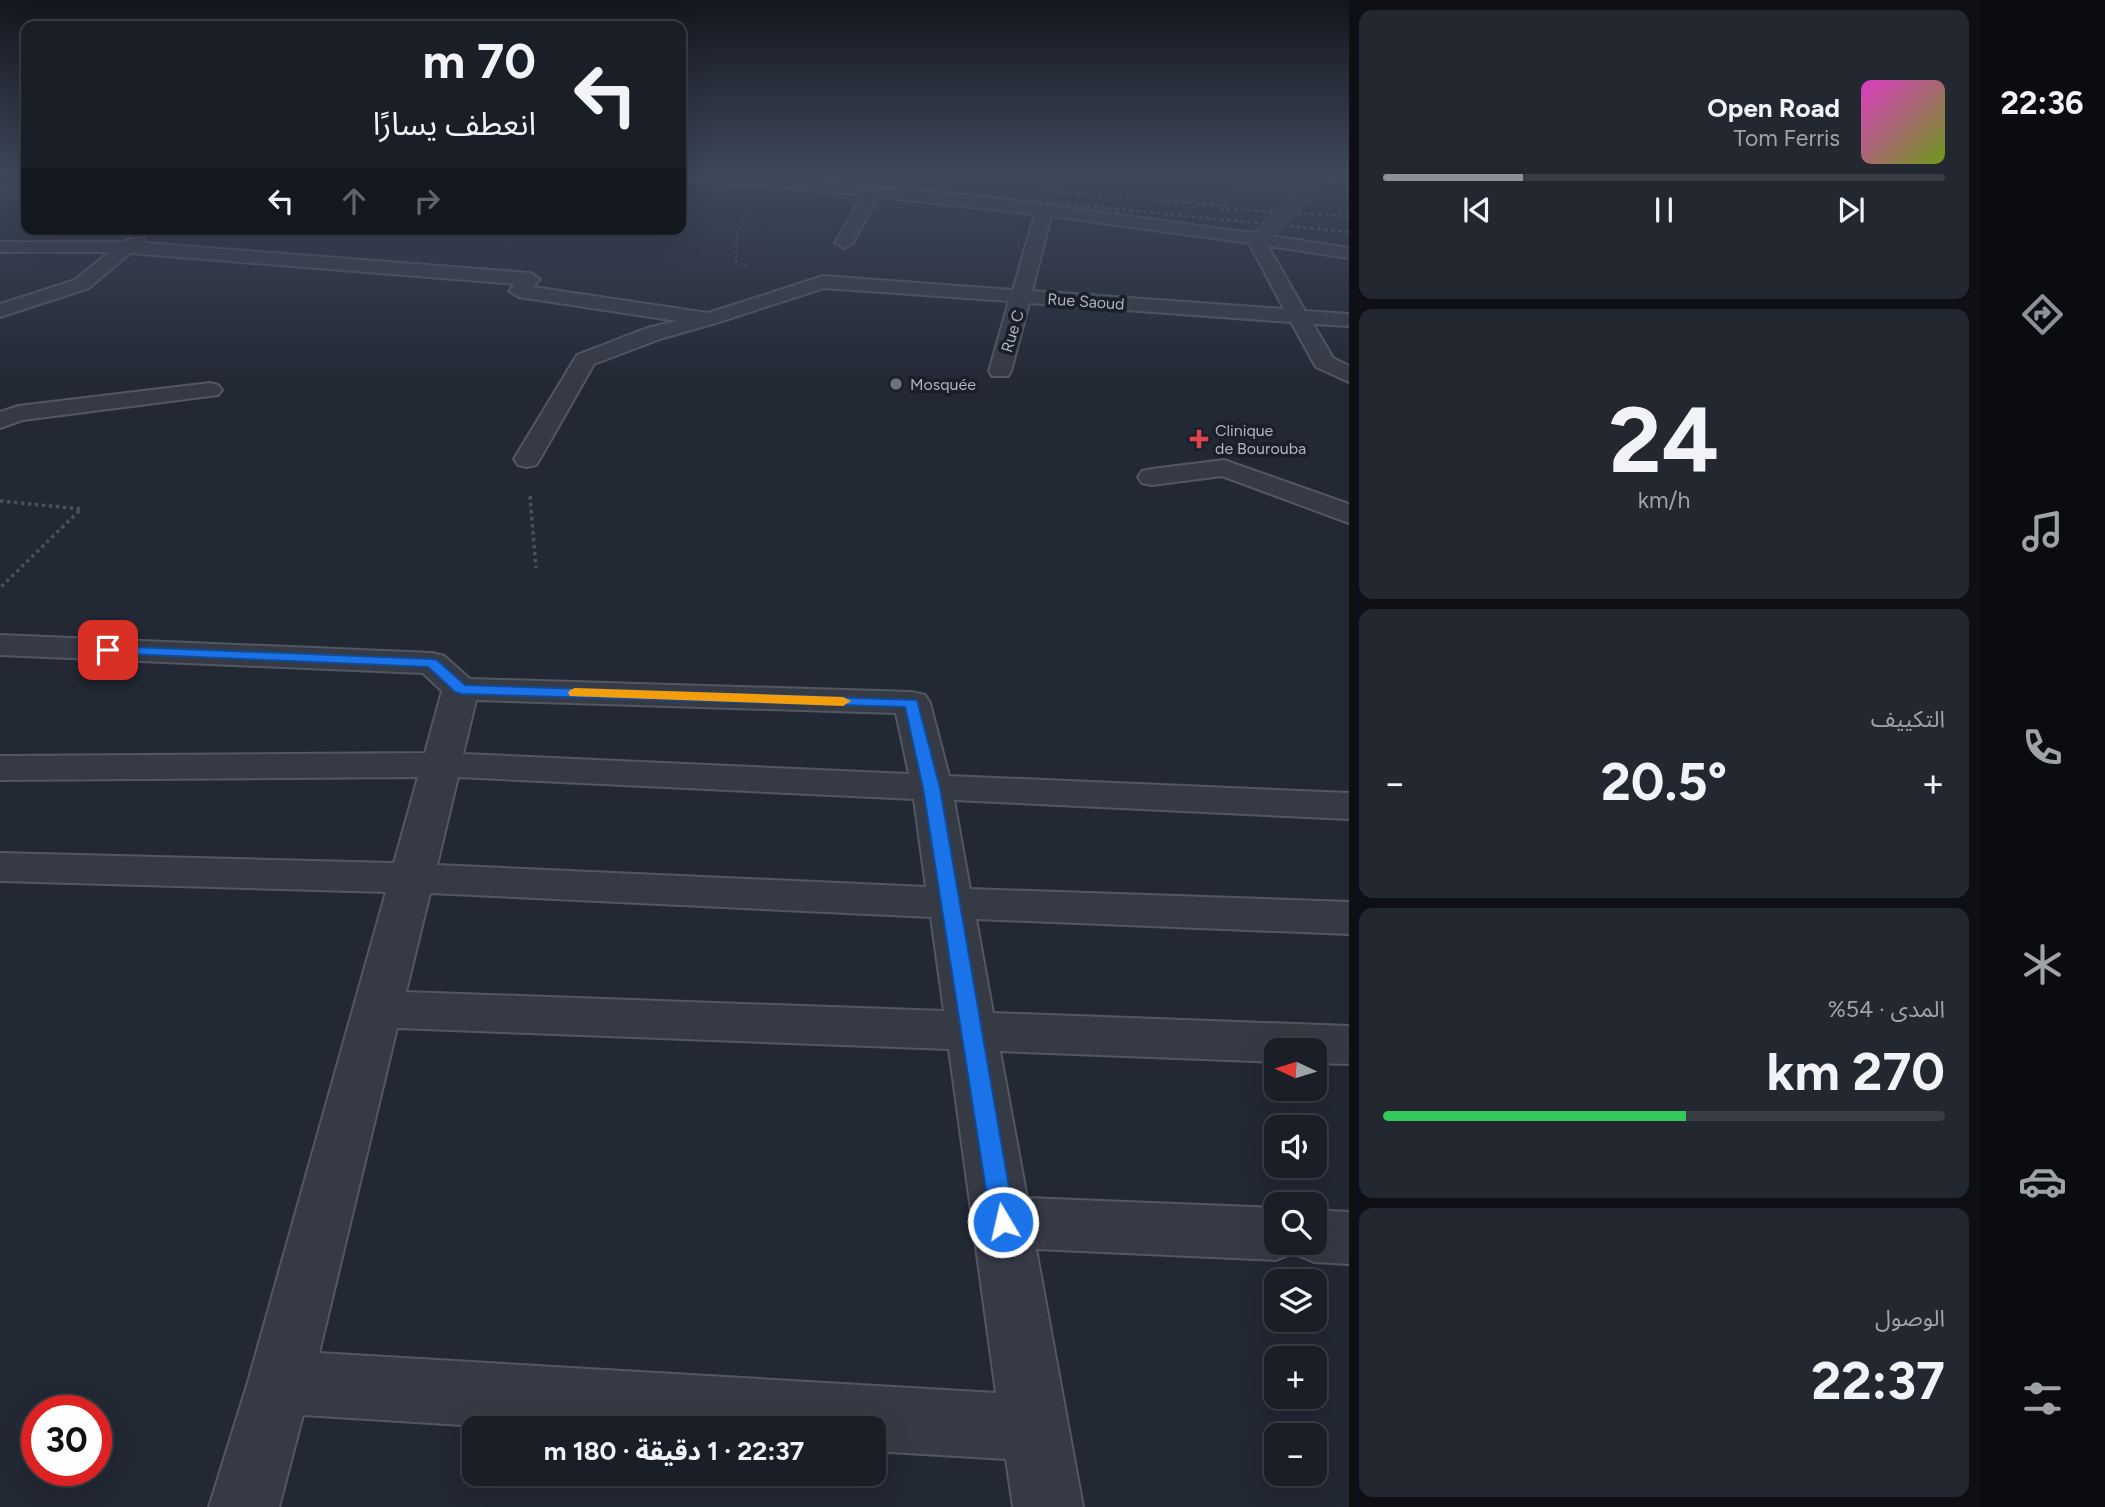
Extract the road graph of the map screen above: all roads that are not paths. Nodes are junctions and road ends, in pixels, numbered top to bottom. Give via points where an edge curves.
1 (131, 245) edge
2 (1036, 245) edge
3 (1266, 245) edge
4 (1313, 245) edge
5 (0, 247) edge
6 (127, 247) junction
7 (1349, 253) edge
8 (1023, 296) junction
9 (0, 311) edge
10 (1296, 316) junction
11 (709, 319) junction
12 (1349, 320) edge
13 (1000, 371) dead end
14 (1349, 375) edge
15 (210, 390) dead end
16 (0, 421) edge
17 (527, 459) road end
18 (1152, 477) dead end
19 (1349, 514) edge
20 (0, 646) edge
21 (461, 689) junction
22 (441, 765) junction
23 (0, 768) edge
24 (932, 788) junction
25 (1349, 806) edge
26 (0, 867) edge
27 (411, 878) junction
28 (951, 903) junction
29 (1349, 918) edge
30 (376, 1009) junction
31 (971, 1030) junction
32 (1349, 1045) edge
33 (1003, 1222) junction
34 (1264, 1233) edge
35 (1327, 1237) edge
36 (1349, 1238) edge
37 (280, 1382) junction
38 (1034, 1428) junction
39 (244, 1507) edge
40 (1048, 1507) edge

1 - 6 street
2 - 8 street, Rue C
3 - 10 street
4 - 7 street
5 - 6 street
6 - 9 street via 82,284
6 - 11 street via 530,279 519,291
8 - 10 street, Rue Saoud
8 - 11 street, Rue Saoud via 823,282
8 - 13 street, Rue C
10 - 12 street, Rue Saoud
10 - 14 street via 1324,362
11 - 17 street via 655,333 585,360
15 - 16 street via 18,413
18 - 19 street via 1224,468
20 - 21 street via 432,663
21 - 22 street
21 - 24 street via 912,703
22 - 23 street
22 - 24 street
22 - 27 street
24 - 25 street
24 - 28 street
26 - 27 street
27 - 28 street
27 - 30 street
28 - 29 street
28 - 31 street
30 - 31 street
30 - 37 street
31 - 32 street
31 - 33 street
33 - 34 street
33 - 38 street
35 - 36 street
37 - 38 street
37 - 39 street
38 - 40 street

